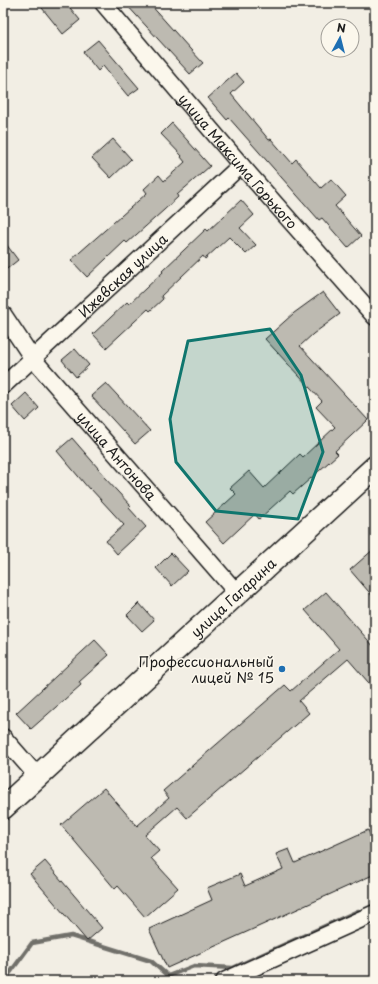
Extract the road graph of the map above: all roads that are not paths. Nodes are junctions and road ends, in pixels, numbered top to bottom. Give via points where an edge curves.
1 (103, 3) edge
2 (242, 165) junction
3 (3, 314) edge
4 (375, 317) edge
5 (33, 359) junction
6 (3, 386) edge
7 (375, 467) edge
8 (238, 593) junction
9 (3, 737) edge
10 (38, 776) junction
11 (3, 808) edge
12 (375, 914) edge
13 (224, 981) edge

1 - 2 street, улица Максима Горького
2 - 4 street, улица Максима Горького
2 - 5 street, Ижевская улица
3 - 5 street, улица Антонова
5 - 6 street, Ижевская улица
5 - 8 street, улица Антонова
7 - 8 main road, улица Гагарина
8 - 10 main road, улица Гагарина
9 - 10 street
10 - 11 main road, улица Гагарина
12 - 13 street

